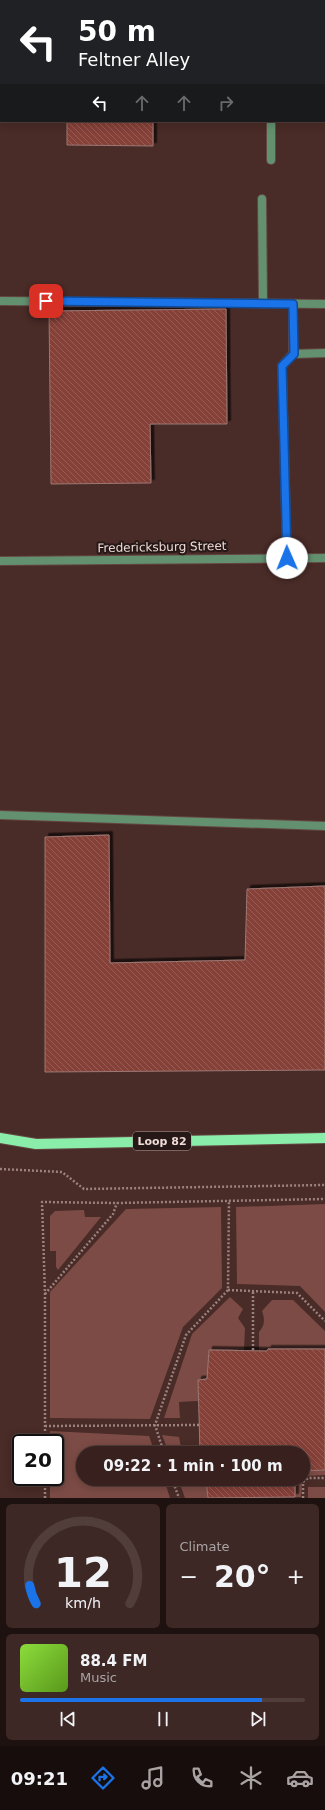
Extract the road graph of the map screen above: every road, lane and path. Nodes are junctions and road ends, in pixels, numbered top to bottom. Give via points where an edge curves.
1 (271, 122) edge
2 (271, 160) dead end
3 (262, 199) dead end
4 (0, 301) edge
5 (263, 304) junction
6 (293, 304) junction
7 (325, 304) edge
8 (325, 353) edge
9 (294, 354) junction
10 (287, 558) junction
11 (325, 558) edge
12 (0, 561) edge
13 (0, 815) edge
14 (325, 826) edge
15 (0, 1138) edge
16 (325, 1138) edge
17 (0, 1169) edge
18 (325, 1185) edge
19 (325, 1199) edge
20 (229, 1200) junction
21 (117, 1203) junction
22 (228, 1290) junction
23 (253, 1292) junction
24 (45, 1294) junction
25 (325, 1321) edge
26 (253, 1351) dead end
27 (155, 1425) junction
28 (199, 1425) dead end
29 (45, 1426) junction
30 (45, 1434) edge
31 (162, 1446) edge
32 (325, 1478) edge
33 (45, 1486) edge
34 (175, 1486) edge
35 (45, 1498) edge
36 (179, 1498) edge
37 (304, 1498) edge

1 - 2 street
3 - 5 street
4 - 5 street
5 - 6 street
6 - 7 street
6 - 9 street
8 - 9 street
9 - 10 street via 282,366
10 - 11 street, Fredericksburg Street
10 - 12 street, Fredericksburg Street
13 - 14 street
15 - 16 main road, Loop 82 via 36,1144
17 - 18 path via 62,1172 84,1189
19 - 20 path
20 - 21 path
20 - 22 path
21 - 24 path via 113,1214
21 - 24 path via 42,1202
22 - 23 path
22 - 27 path via 187,1332
23 - 25 path via 297,1292
23 - 26 path
24 - 29 path
27 - 28 path
27 - 29 path
27 - 31 path
29 - 30 path
32 - 37 path via 308,1478 303,1482
33 - 35 path
34 - 36 path

